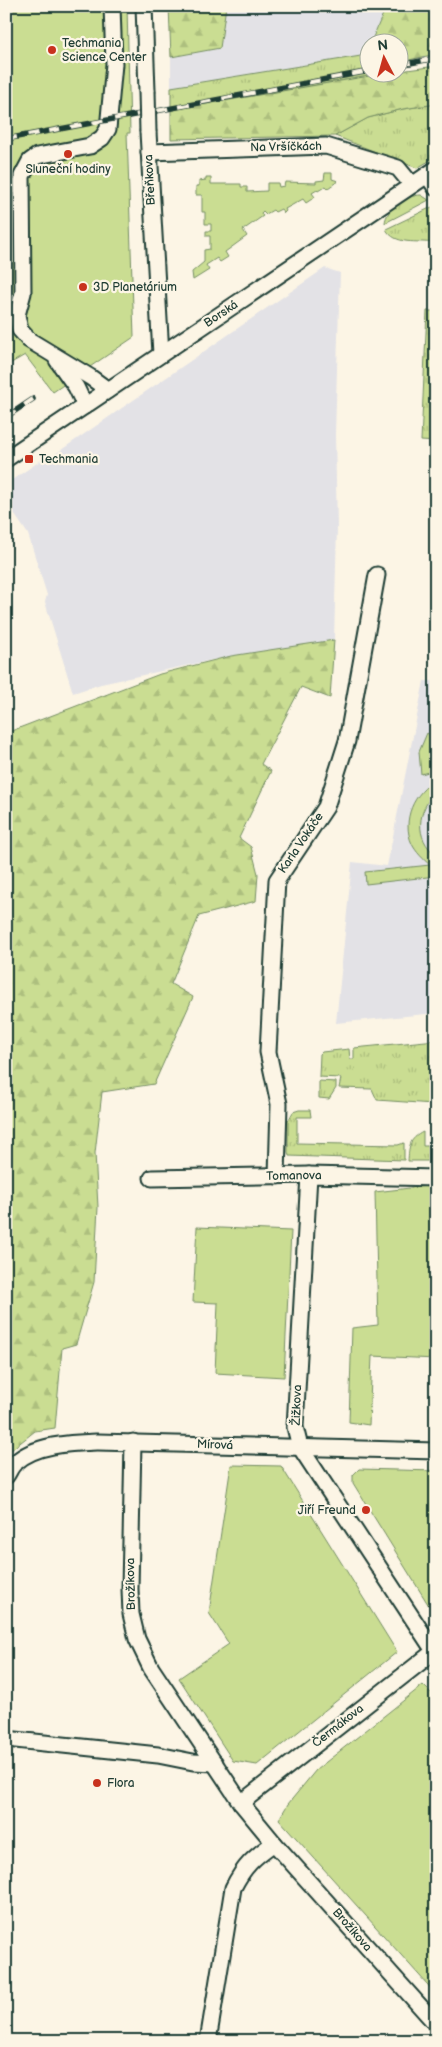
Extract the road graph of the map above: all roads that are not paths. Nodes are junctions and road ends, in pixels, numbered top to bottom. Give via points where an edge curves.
1 (112, 6) edge
2 (144, 6) edge
3 (149, 152) junction
4 (431, 172) edge
5 (412, 185) junction
6 (436, 188) edge
7 (12, 323) edge
8 (161, 354) junction
9 (52, 355) junction
10 (108, 390) junction
11 (85, 406) junction
12 (6, 459) edge
13 (377, 575) dead end
14 (309, 1175) junction
15 (277, 1176) junction
16 (152, 1178) dead end
17 (436, 1178) edge
18 (132, 1442) junction
19 (300, 1447) junction
20 (436, 1451) edge
21 (6, 1476) edge
22 (435, 1652) edge
23 (6, 1739) edge
24 (215, 1764) junction
25 (240, 1802) junction
26 (274, 1843) junction
27 (436, 2024) edge
28 (208, 2041) edge

1 - 7 street via 114,64 108,130 90,146 37,156 30,161 22,176 23,293
2 - 3 street, Břeňkova, bridge
3 - 5 street, Na Vršíčkách via 326,146 398,168
3 - 8 street, Břeňkova
4 - 5 street, Borská
4 - 6 street
5 - 8 street, Borská
7 - 9 street via 29,340
8 - 10 street, Borská
9 - 10 street
9 - 11 street via 72,381
10 - 11 street, Borská
11 - 12 street, Borská
13 - 15 street, Karla Vokáče via 344,751 326,807 277,880 268,1052 279,1104
14 - 15 street, Tomanova
14 - 17 street, Tomanova
14 - 19 street, Žižkova via 295,1426
15 - 16 street, Tomanova
18 - 19 street, Mírová
18 - 21 street, Mírová via 66,1443 37,1450 15,1463
18 - 24 street, Brožíkova via 130,1589 137,1639 151,1668
19 - 20 street, Mírová
19 - 22 street, Žižkova
22 - 25 street, Čermákova
23 - 24 street
24 - 25 street, Brožíkova
25 - 26 street, Brožíkova
26 - 27 street, Brožíkova
26 - 28 street via 253,1858 233,1888

